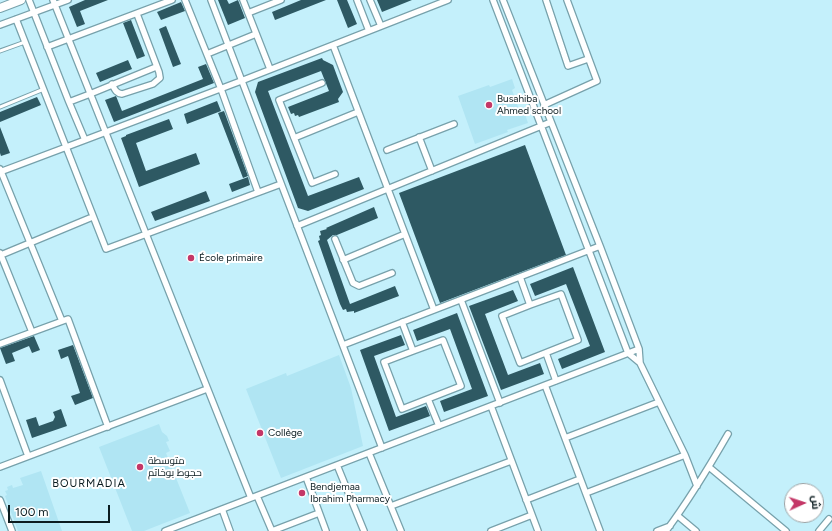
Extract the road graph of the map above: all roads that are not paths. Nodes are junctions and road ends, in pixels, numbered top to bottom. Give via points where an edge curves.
1 (21, 0) edge
2 (29, 0) edge
3 (68, 0) edge
4 (172, 0) edge
5 (185, 0) edge
6 (211, 0) edge
7 (243, 0) edge
8 (280, 0) edge
9 (357, 0) edge
10 (370, 0) edge
11 (448, 0) edge
12 (492, 0) edge
13 (503, 0) edge
14 (546, 0) edge
15 (567, 0) edge
16 (54, 3) edge
17 (0, 8) edge
18 (34, 13) junction
19 (248, 13) junction
20 (137, 14) junction
21 (16, 19) junction
22 (0, 25) edge
23 (381, 26) junction
24 (369, 31) junction
25 (256, 34) junction
26 (68, 39) junction
27 (25, 42) junction
28 (333, 45) junction
29 (228, 46) junction
30 (48, 47) junction
31 (0, 51) edge
32 (207, 54) junction
33 (588, 59) junction
34 (156, 67) junction
35 (270, 70) junction
36 (242, 81) junction
37 (322, 83) dead end
38 (112, 84) junction
39 (221, 88) junction
40 (44, 89) junction
41 (90, 94) junction
42 (69, 102) junction
43 (544, 105) junction
44 (0, 107) edge
45 (358, 112) junction
46 (551, 122) junction
47 (454, 124) dead end
48 (540, 126) junction
49 (106, 133) junction
50 (294, 138) junction
51 (419, 138) junction
52 (85, 140) junction
53 (66, 147) junction
54 (387, 150) dead end
55 (0, 171) edge
56 (432, 171) junction
57 (335, 174) dead end
58 (281, 184) junction
59 (388, 189) junction
60 (258, 192) junction
61 (90, 218) dead end
62 (297, 226) junction
63 (145, 234) junction
64 (405, 234) junction
65 (335, 240) dead end
66 (30, 243) junction
67 (600, 246) junction
68 (588, 251) junction
69 (0, 254) edge
70 (343, 260) junction
71 (392, 273) dead end
72 (520, 277) junction
73 (460, 300) junction
74 (530, 305) junction
75 (434, 310) junction
76 (62, 321) junction
77 (402, 322) junction
78 (32, 332) junction
79 (0, 344) edge
80 (343, 345) junction
81 (639, 349) junction
82 (413, 351) junction
83 (546, 353) junction
84 (628, 353) junction
85 (640, 363) junction
86 (0, 380) edge
87 (556, 381) junction
88 (545, 385) junction
89 (207, 390) junction
90 (428, 399) junction
91 (659, 402) junction
92 (500, 403) junction
93 (490, 406) junction
94 (439, 426) junction
95 (108, 427) junction
96 (728, 434) dead end
97 (565, 438) junction
98 (382, 448) junction
99 (369, 453) junction
100 (684, 455) junction
101 (28, 456) junction
102 (511, 461) junction
103 (337, 465) junction
104 (0, 467) edge
105 (709, 467) junction
106 (306, 477) junction
107 (580, 479) junction
108 (697, 486) junction
109 (586, 493) junction
110 (257, 496) junction
111 (251, 498) junction
112 (0, 500) edge
113 (526, 500) junction
114 (391, 506) junction
115 (222, 509) junction
116 (319, 513) junction
117 (532, 515) junction
118 (678, 516) junction
119 (829, 519) dead end
120 (668, 528) edge
121 (12, 531) edge
122 (165, 531) edge
123 (230, 531) edge
124 (272, 531) edge
125 (326, 531) edge
126 (364, 531) edge
127 (401, 531) edge
128 (491, 531) edge
129 (538, 531) edge
130 (600, 531) edge
131 (658, 531) edge
132 (696, 531) edge
133 (786, 531) edge
134 (819, 531) edge

1 - 17 main road
2 - 18 street
3 - 16 street
4 - 20 street
5 - 32 street
6 - 29 street
7 - 19 street
8 - 19 street
9 - 24 street
10 - 23 street
11 - 23 street
12 - 48 street
13 - 43 street
14 - 33 street via 568,66
15 - 33 street
16 - 18 street
16 - 26 street
18 - 21 street
18 - 30 street
19 - 25 street
20 - 26 street
20 - 34 street
21 - 22 street
21 - 27 street
23 - 24 street
24 - 28 street
25 - 29 street
25 - 35 street
26 - 30 street
26 - 41 street
27 - 31 lane
27 - 40 street
28 - 35 street
28 - 45 street
29 - 32 street
29 - 36 street
30 - 42 street
32 - 39 street
33 - 43 street via 596,80
34 - 38 street
34 - 38 street via 160,78 153,84 122,94 114,90
35 - 36 street
36 - 39 street
36 - 58 street
37 - 50 street via 279,100
38 - 41 street
39 - 49 street
39 - 60 street
40 - 44 lane
40 - 53 street
41 - 42 street
41 - 49 street
42 - 52 street
43 - 46 street
45 - 50 street
45 - 59 street
46 - 48 street
46 - 67 street
47 - 51 street
48 - 56 street
48 - 68 street
49 - 52 street
49 - 63 street
50 - 57 street via 312,183
51 - 54 street
51 - 56 street
52 - 53 street
53 - 55 street
53 - 63 street via 106,248
55 - 66 street
56 - 59 street
58 - 60 street
58 - 62 street
59 - 62 street
59 - 64 street
60 - 63 street
61 - 66 street
62 - 80 street
63 - 89 street
64 - 70 street
64 - 75 street
65 - 70 street
66 - 69 street
66 - 76 street
67 - 68 street
67 - 81 street
68 - 72 street
68 - 84 street
69 - 78 street
70 - 71 street via 353,283 359,286
72 - 73 street
72 - 74 street
73 - 75 street
73 - 92 street
74 - 83 street via 502,316 520,363
74 - 83 street via 560,294 578,340
75 - 77 street
76 - 78 street
76 - 95 street via 68,319
77 - 80 street
77 - 82 street
78 - 79 street
80 - 98 street
81 - 84 street
81 - 85 street
82 - 90 street via 384,362 402,409
82 - 90 street via 443,340 461,386
83 - 87 street
84 - 85 street
84 - 87 street
85 - 91 street
86 - 101 street
87 - 88 street
88 - 92 street
88 - 97 street
89 - 95 street
89 - 111 street
90 - 94 street
91 - 97 street
91 - 100 street
92 - 93 street
93 - 94 street
93 - 102 street
94 - 98 street
95 - 101 street
96 - 105 street
97 - 107 street
98 - 99 street
99 - 103 street
99 - 114 street
100 - 108 street
100 - 109 street
101 - 104 street
102 - 113 street
102 - 114 street
103 - 106 street
103 - 126 street
105 - 108 street
105 - 133 street
106 - 110 street
106 - 116 street
107 - 109 street
107 - 113 street
108 - 118 street
109 - 130 street
110 - 111 street
110 - 124 street
111 - 115 street
112 - 121 street
113 - 117 street
114 - 127 street
115 - 122 street
115 - 123 street
116 - 124 street
116 - 125 street
117 - 128 street
117 - 129 street
118 - 120 street
118 - 132 street
119 - 134 street
120 - 131 street

